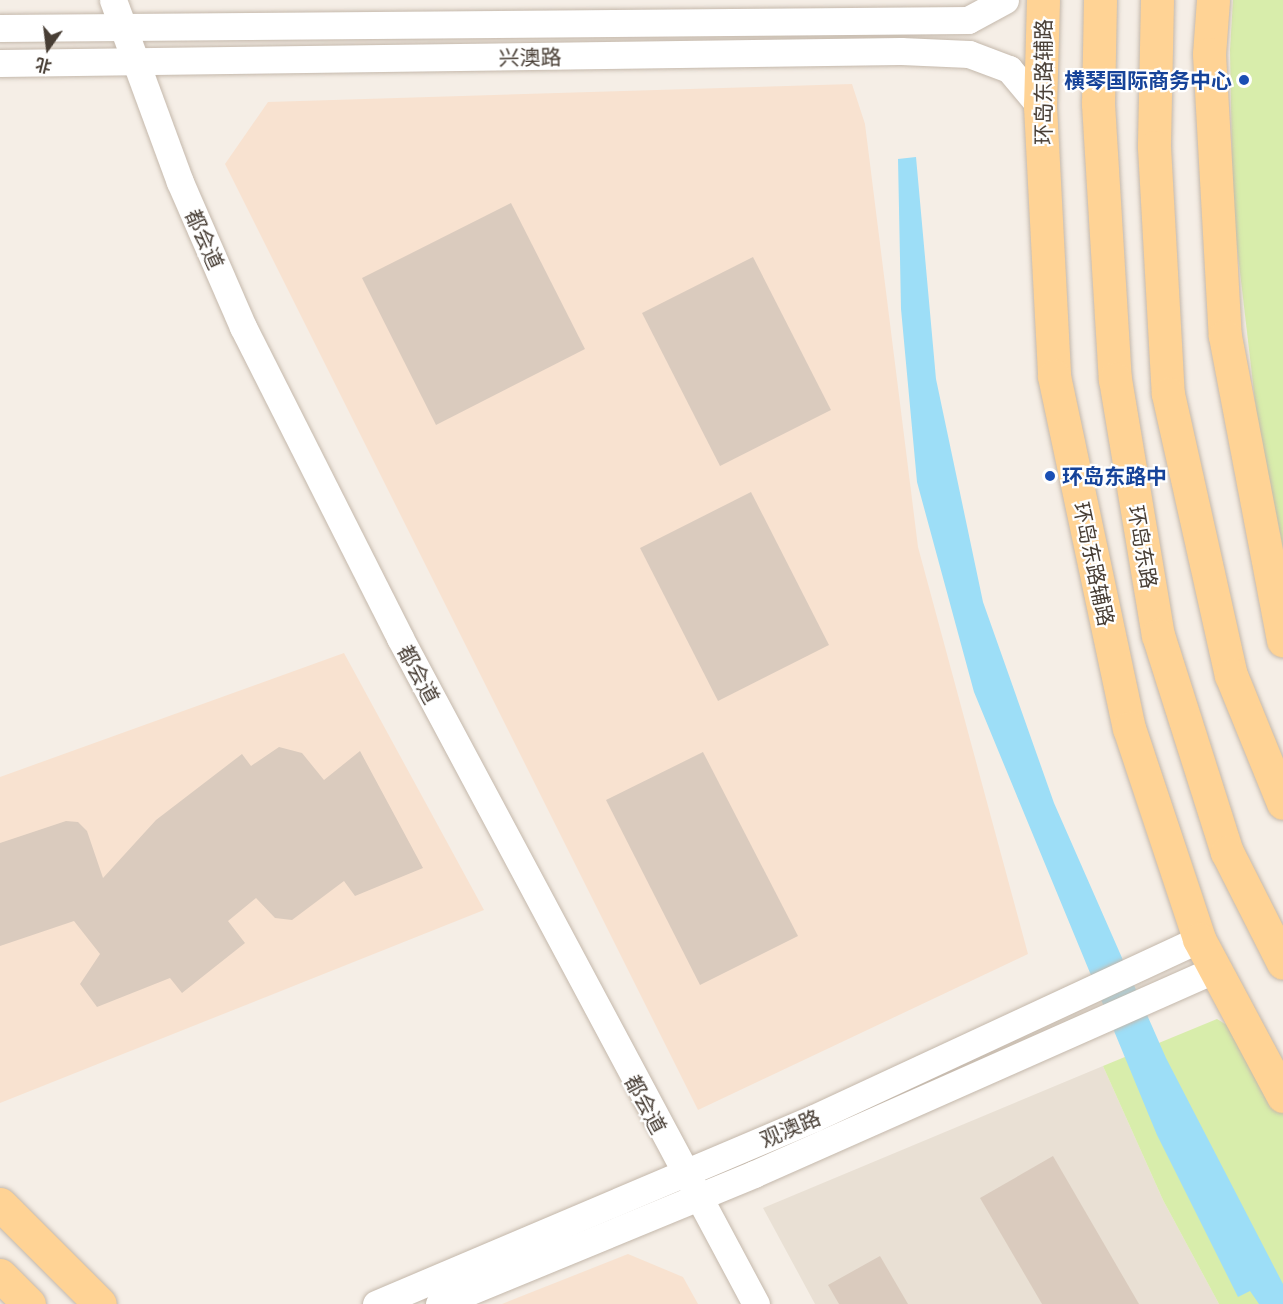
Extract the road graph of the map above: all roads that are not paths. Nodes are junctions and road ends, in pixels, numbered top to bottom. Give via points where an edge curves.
1 (113, 0) edge
2 (1005, 0) edge
3 (1043, 0) edge
4 (1101, 0) edge
5 (1157, 0) edge
6 (1213, 0) edge
7 (627, 11) edge
8 (121, 27) junction
9 (0, 28) edge
10 (0, 63) edge
11 (137, 64) junction
12 (1040, 106) junction
13 (1283, 641) edge
14 (1283, 803) edge
15 (1199, 939) junction
16 (1283, 963) edge
17 (1216, 969) junction
18 (1283, 1096) edge
19 (683, 1173) junction
20 (698, 1198) junction
21 (0, 1204) edge
22 (0, 1275) edge
23 (28, 1304) edge
24 (100, 1304) edge
25 (376, 1304) edge
26 (439, 1304) edge
27 (756, 1304) edge

1 - 8 street, 都会道
2 - 7 street, 兴澳路 via 968,20
3 - 12 main road, 环岛东路辅路
4 - 16 main road, 环岛东路 via 1098,105 1115,379 1158,635 1227,852
5 - 14 main road via 1154,147 1168,394 1231,675
6 - 13 main road via 1209,54 1225,336
7 - 8 street, 兴澳路
8 - 9 street, 兴澳路
8 - 11 street, 都会道
10 - 11 street, 兴澳路
11 - 12 street, 兴澳路 via 901,51 969,54 1010,69
11 - 19 street, 都会道 via 180,182 243,327 400,638
12 - 15 main road, 环岛东路辅路 via 1054,376 1129,728
15 - 17 main road, 环岛东路辅路
15 - 19 street, 观澳路 via 814,1118
17 - 18 main road, 环岛东路辅路
17 - 20 street, 观澳路
19 - 20 street, 都会道
19 - 25 street, 观澳路
20 - 26 street, 观澳路
20 - 27 street, 都会道
21 - 24 main road
22 - 23 main road

